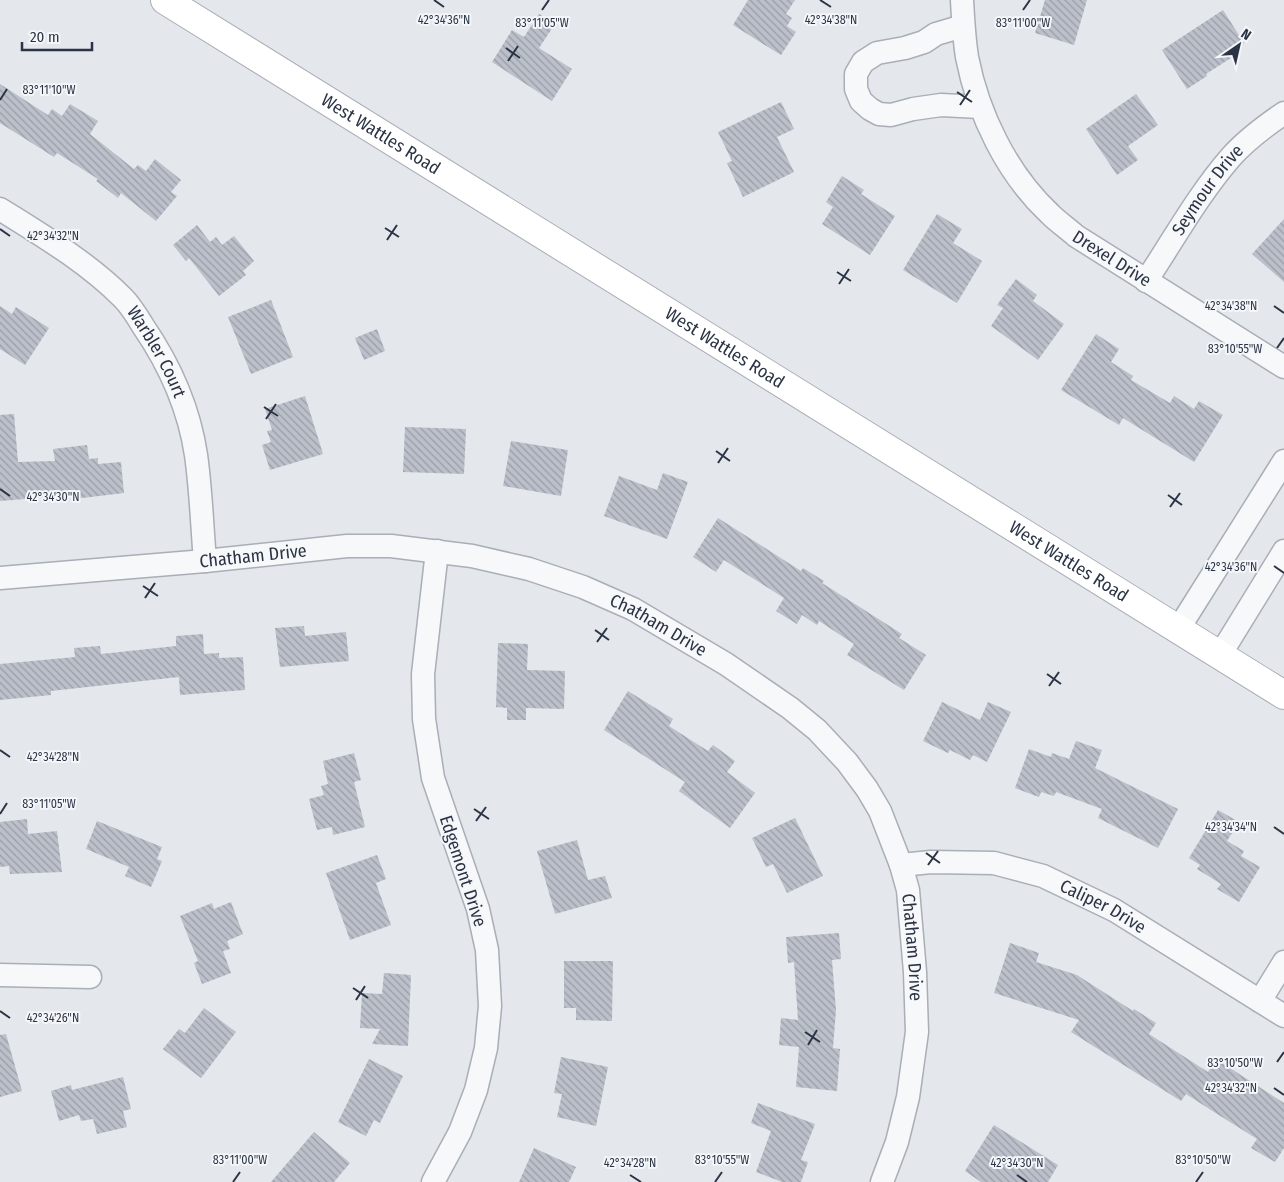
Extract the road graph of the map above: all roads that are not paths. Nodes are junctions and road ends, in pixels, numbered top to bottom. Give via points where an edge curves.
1 (164, 0) edge
2 (962, 0) edge
3 (963, 26) junction
4 (980, 107) junction
5 (1284, 113) edge
6 (0, 209) edge
7 (1146, 281) junction
8 (1284, 367) edge
9 (1284, 461) edge
10 (437, 551) junction
11 (1284, 551) edge
12 (205, 561) junction
13 (0, 578) edge
14 (1179, 628) junction
15 (1220, 654) junction
16 (1284, 695) edge
17 (901, 866) junction
18 (1284, 962) edge
19 (0, 975) edge
20 (90, 977) dead end
21 (1260, 1001) junction
22 (1284, 1016) edge
23 (433, 1182) edge
24 (882, 1182) edge

1 - 14 street, West Wattles Road
2 - 3 street, Drexel Drive
3 - 4 street, Drexel Drive
3 - 4 street via 906,48 876,53 863,62 856,74 856,89 861,101 870,109 891,116 941,105
4 - 7 street, Drexel Drive via 1001,151 1025,187 1049,214 1076,236
5 - 7 street, Seymour Drive via 1232,156 1207,187
6 - 12 street, Warbler Court via 93,271 124,299 158,348 185,410 196,454
7 - 8 street, Drexel Drive
9 - 14 street
10 - 12 street, Chatham Drive via 347,546
10 - 17 street, Chatham Drive via 529,569 583,587 633,609 726,664 790,708 817,730 847,762 880,811
10 - 23 street, Edgemont Drive via 423,674 424,719 433,778 478,909 487,950 490,1006 486,1048 476,1090 460,1132
11 - 15 street
12 - 13 street, Chatham Drive
14 - 15 street, West Wattles Road
15 - 16 street, West Wattles Road
17 - 21 street, Caliper Drive via 931,862 994,863 1043,876 1114,910
17 - 24 street, Chatham Drive via 908,890 917,1032 908,1097 897,1142
18 - 21 street
19 - 20 street
21 - 22 street, Caliper Drive

